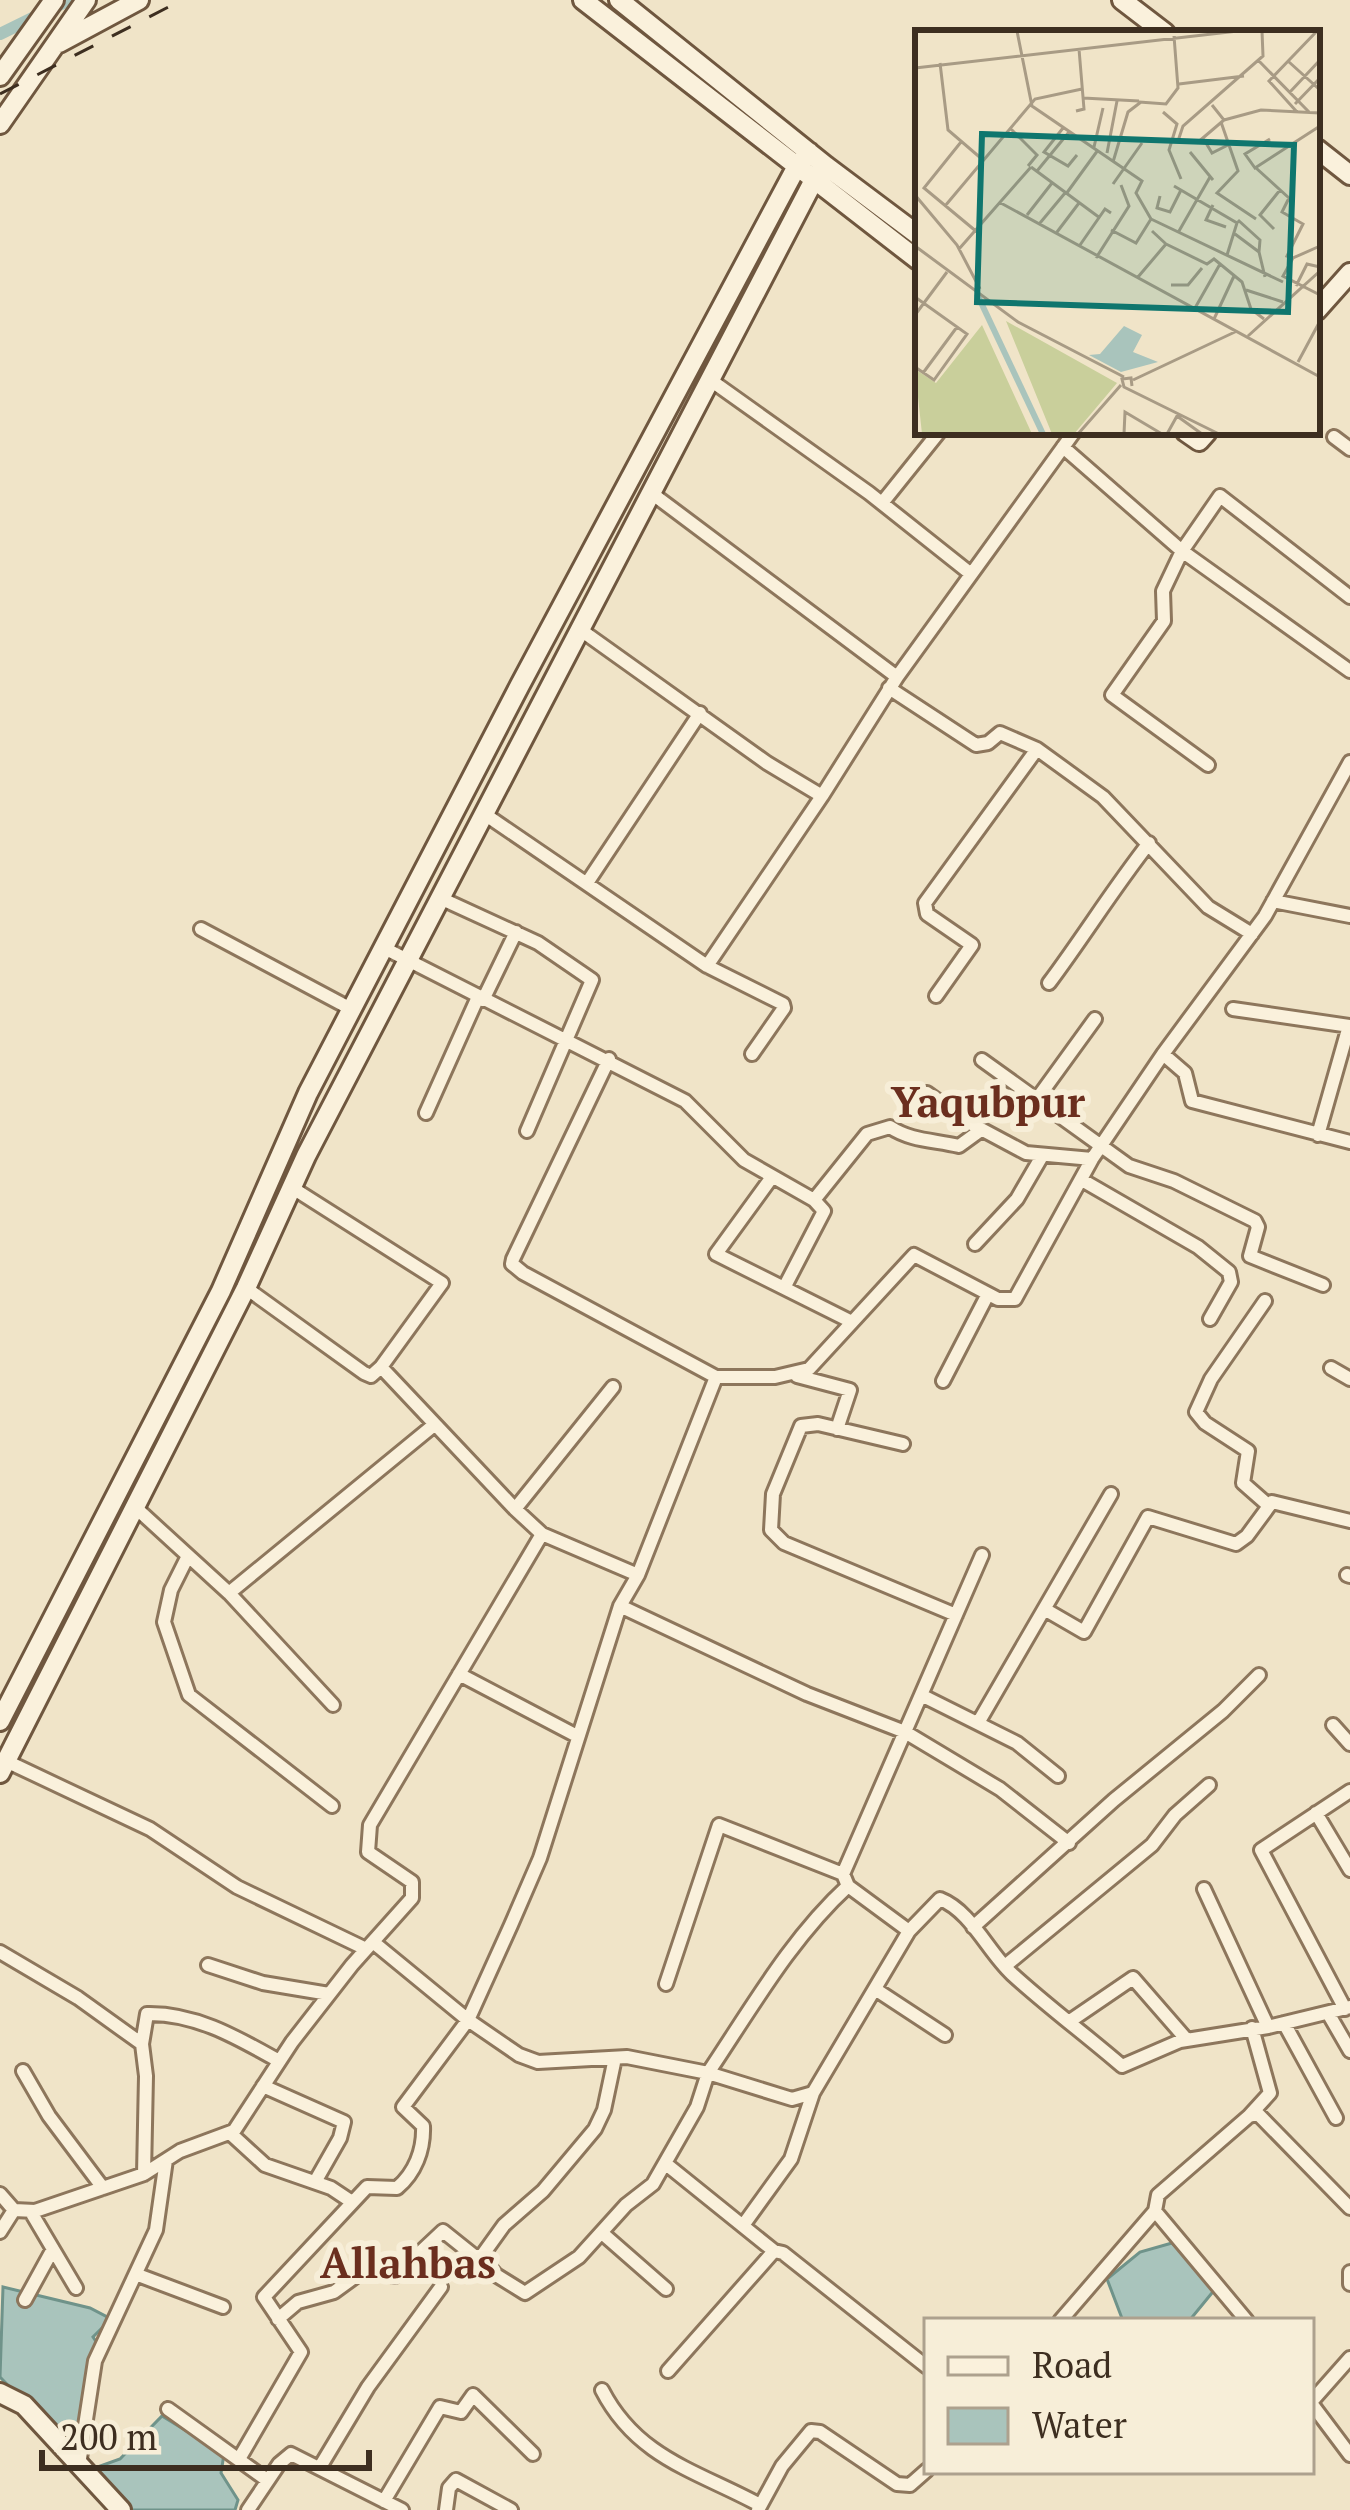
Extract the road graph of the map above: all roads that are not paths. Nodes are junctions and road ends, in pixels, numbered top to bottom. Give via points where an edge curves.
1 (55, 0) edge
2 (86, 0) edge
3 (139, 0) edge
4 (584, 0) edge
5 (619, 0) edge
6 (1122, 0) edge
7 (1146, 7) edge
8 (57, 41) junction
9 (4, 71) edge
10 (0, 124) edge
11 (1320, 151) edge
12 (809, 152) junction
13 (796, 168) junction
14 (820, 173) junction
15 (1350, 175) edge
16 (915, 233) edge
17 (915, 257) edge
18 (1350, 274) edge
19 (1320, 307) edge
20 (710, 379) junction
21 (937, 435) edge
22 (1072, 435) edge
23 (1334, 436) dead end
24 (1063, 447) junction
25 (1350, 449) edge
26 (650, 492) junction
27 (882, 503) junction
28 (1182, 551) junction
29 (971, 574) junction
30 (1350, 597) edge
31 (578, 628) junction
32 (1350, 670) edge
33 (893, 682) junction
34 (700, 713) junction
35 (1036, 749) junction
36 (1350, 762) edge
37 (1208, 766) dead end
38 (823, 796) junction
39 (483, 813) junction
40 (1149, 844) junction
41 (587, 883) junction
42 (440, 898) junction
43 (1274, 901) junction
44 (1350, 916) edge
45 (201, 929) dead end
46 (516, 932) junction
47 (1252, 934) junction
48 (386, 949) junction
49 (408, 961) junction
50 (707, 966) junction
51 (1049, 983) dead end
52 (936, 996) dead end
53 (480, 998) junction
54 (1233, 1009) dead end
55 (353, 1010) junction
56 (1095, 1019) dead end
57 (1350, 1026) edge
58 (567, 1040) junction
59 (752, 1054) dead end
60 (1162, 1054) junction
61 (609, 1059) junction
62 (982, 1060) dead end
63 (927, 1093) dead end
64 (1037, 1099) junction
65 (427, 1112) dead end
66 (981, 1130) junction
67 (527, 1131) dead end
68 (1318, 1135) junction
69 (1350, 1142) edge
70 (1096, 1154) junction
71 (1042, 1156) junction
72 (772, 1177) junction
73 (1082, 1180) junction
74 (291, 1187) junction
75 (814, 1200) junction
76 (975, 1244) dead end
77 (1323, 1285) dead end
78 (784, 1288) junction
79 (236, 1294) junction
80 (988, 1294) junction
81 (1264, 1300) dead end
82 (1210, 1319) dead end
83 (852, 1322) junction
84 (381, 1367) junction
85 (1331, 1368) dead end
86 (790, 1375) junction
87 (716, 1376) junction
88 (1350, 1379) edge
89 (943, 1381) dead end
90 (613, 1387) dead end
91 (434, 1424) junction
92 (837, 1429) junction
93 (903, 1444) dead end
94 (1112, 1494) dead end
95 (1268, 1505) junction
96 (136, 1508) junction
97 (515, 1509) junction
98 (1350, 1521) edge
99 (542, 1534) junction
100 (982, 1555) dead end
101 (188, 1556) junction
102 (638, 1575) junction
103 (229, 1592) junction
104 (620, 1606) junction
105 (1046, 1610) junction
106 (956, 1615) junction
107 (459, 1674) junction
108 (1259, 1675) dead end
109 (921, 1695) junction
110 (333, 1705) dead end
111 (0, 1721) edge
112 (978, 1723) junction
113 (1334, 1724) dead end
114 (905, 1732) junction
115 (577, 1736) junction
116 (1350, 1744) edge
117 (3, 1767) edge
118 (1058, 1776) dead end
119 (1209, 1785) dead end
120 (1350, 1791) edge
121 (332, 1806) dead end
122 (1316, 1813) junction
123 (1070, 1843) junction
124 (1350, 1870) edge
125 (846, 1880) junction
126 (1204, 1889) dead end
127 (973, 1927) junction
128 (909, 1931) junction
129 (369, 1945) junction
130 (0, 1952) edge
131 (208, 1965) dead end
132 (1005, 1966) junction
133 (666, 1984) dead end
134 (875, 1989) junction
135 (329, 1994) junction
136 (1348, 2008) edge
137 (1328, 2012) junction
138 (468, 2020) junction
139 (1070, 2021) junction
140 (1284, 2023) junction
141 (1268, 2026) junction
142 (1252, 2028) junction
143 (945, 2035) dead end
144 (1186, 2040) junction
145 (142, 2044) junction
146 (1350, 2050) edge
147 (615, 2059) junction
148 (279, 2062) junction
149 (23, 2072) dead end
150 (708, 2073) junction
151 (263, 2086) junction
152 (813, 2093) junction
153 (1249, 2116) junction
154 (1336, 2118) dead end
155 (230, 2133) junction
156 (166, 2160) junction
157 (666, 2164) junction
158 (144, 2174) junction
159 (315, 2182) junction
160 (103, 2188) junction
161 (0, 2194) edge
162 (352, 2202) junction
163 (1350, 2208) edge
164 (14, 2210) junction
165 (1155, 2211) junction
166 (31, 2212) junction
167 (744, 2224) junction
168 (0, 2232) edge
169 (602, 2233) junction
170 (53, 2249) junction
171 (773, 2251) junction
172 (481, 2257) junction
173 (1350, 2272) edge
174 (138, 2275) junction
175 (1350, 2284) edge
176 (441, 2287) dead end
177 (76, 2288) dead end
178 (666, 2289) dead end
179 (25, 2300) dead end
180 (223, 2307) dead end
181 (1063, 2318) edge
182 (1244, 2318) edge
183 (278, 2319) junction
184 (1350, 2358) edge
185 (924, 2365) edge
186 (668, 2371) dead end
187 (602, 2390) dead end
188 (0, 2392) edge
189 (1314, 2399) edge
190 (1314, 2406) edge
191 (168, 2409) dead end
192 (533, 2454) dead end
193 (1350, 2455) edge
194 (239, 2459) junction
195 (79, 2465) junction
196 (320, 2467) junction
197 (924, 2473) edge
198 (267, 2480) junction
199 (385, 2501) junction
200 (759, 2508) edge
201 (121, 2510) edge
202 (248, 2510) edge
203 (402, 2510) edge
204 (446, 2510) edge
205 (511, 2510) edge

1 - 9 street
2 - 8 street
3 - 8 street
4 - 13 street
5 - 12 street
6 - 7 street
8 - 10 street
11 - 15 street
12 - 13 street
12 - 14 street
13 - 14 street
13 - 48 street
14 - 16 street
14 - 17 street
14 - 20 street
18 - 19 street
20 - 26 street
20 - 27 street
21 - 27 street
22 - 24 street
23 - 25 street
24 - 28 street
24 - 29 street
26 - 31 street
26 - 33 street
27 - 29 street
28 - 30 street via 1220,496
28 - 32 street
28 - 37 street via 1161,597 1164,621 1112,695
29 - 33 street
31 - 34 street
31 - 39 street
33 - 35 street via 976,745 1000,733
33 - 38 street
34 - 38 street
34 - 41 street
35 - 40 street via 1118,809
35 - 52 street via 925,903 927,914 972,945
36 - 43 street
38 - 50 street
39 - 41 street
39 - 42 street
40 - 47 street via 1208,907
40 - 51 street
41 - 50 street
42 - 46 street
42 - 49 street
43 - 44 street
43 - 47 street
45 - 55 street
46 - 53 street
46 - 58 street via 592,980
47 - 60 street
48 - 49 street
48 - 55 street
49 - 53 street
49 - 74 street
50 - 59 street via 784,1005
53 - 58 street
53 - 65 street
54 - 57 street
55 - 79 street via 308,1094
56 - 64 street
57 - 68 street
58 - 61 street
58 - 67 street
60 - 68 street via 1185,1073 1192,1101
60 - 70 street
61 - 72 street via 685,1101
61 - 87 street via 512,1264
62 - 64 street
63 - 66 street
64 - 70 street
66 - 71 street
66 - 75 street via 959,1146 908,1139 890,1127 867,1135
68 - 69 street
70 - 71 street
70 - 73 street
70 - 77 street via 1255,1221 1249,1255
71 - 76 street via 1017,1199
72 - 75 street
72 - 78 street via 716,1254
73 - 80 street via 1015,1299
73 - 82 street via 1229,1271
74 - 79 street
74 - 84 street via 442,1282
75 - 78 street via 824,1211
78 - 83 street
79 - 84 street via 364,1373
79 - 96 street
79 - 111 street
80 - 83 street via 914,1255
80 - 89 street
81 - 95 street via 1196,1412 1248,1451 1243,1483
83 - 86 street via 809,1369
84 - 91 street
85 - 88 street
86 - 87 street
86 - 92 street via 850,1390
87 - 102 street
90 - 97 street
91 - 97 street
91 - 103 street
92 - 93 street
92 - 106 street via 802,1426 773,1494 772,1530 784,1543
94 - 105 street
95 - 98 street
95 - 105 street via 1236,1544 1148,1516 1084,1632
96 - 101 street
96 - 117 street
97 - 99 street
99 - 102 street
99 - 107 street
100 - 106 street
101 - 103 street
101 - 121 street via 164,1622 189,1695
102 - 104 street
103 - 110 street
104 - 114 street
104 - 115 street
105 - 112 street
106 - 109 street
107 - 115 street
107 - 129 street via 370,1825 368,1852 414,1888
108 - 123 street
109 - 112 street
109 - 114 street
112 - 118 street
113 - 116 street
114 - 123 street
114 - 125 street
115 - 138 street via 540,1858
117 - 129 street via 150,1829 237,1887
119 - 132 street via 1152,1845
120 - 122 street
122 - 124 street
122 - 136 street via 1261,1850
123 - 127 street
125 - 128 street
125 - 133 street via 719,1825
125 - 150 street
126 - 141 street
127 - 128 street via 940,1899
127 - 132 street
128 - 134 street
129 - 135 street
129 - 138 street
130 - 145 street
131 - 135 street
132 - 139 street
134 - 143 street
134 - 152 street
135 - 148 street
136 - 137 street
137 - 140 street
137 - 146 street
138 - 147 street via 538,2062
138 - 162 street via 403,2107 423,2126 410,2176 397,2188 367,2186
139 - 144 street via 1122,2066
139 - 144 street via 1133,1978
140 - 141 street
140 - 154 street
141 - 142 street
142 - 144 street
142 - 153 street via 1270,2093
145 - 148 street via 147,2014 154,2013 228,2032
145 - 158 street
147 - 150 street
147 - 172 street via 595,2129
148 - 151 street
149 - 160 street
150 - 152 street via 792,2098
150 - 157 street
151 - 155 street
151 - 159 street via 344,2122
152 - 167 street via 791,2159
153 - 163 street via 1264,2118
153 - 165 street via 1158,2195
155 - 156 street
155 - 159 street via 266,2165
156 - 158 street
156 - 174 street via 159,2220
157 - 167 street
157 - 169 street
158 - 160 street
159 - 162 street
160 - 166 street
161 - 164 street
162 - 183 street via 266,2293
164 - 166 street
164 - 168 street
165 - 181 street
165 - 182 street
166 - 170 street
167 - 171 street
169 - 172 street via 525,2293
169 - 178 street
170 - 177 street
170 - 179 street
171 - 185 street
171 - 186 street
172 - 183 street via 443,2231 395,2276 360,2273
173 - 175 street
174 - 180 street
174 - 195 street via 95,2361
176 - 196 street
183 - 194 street via 300,2356
184 - 189 street
187 - 200 street via 645,2446
188 - 195 street via 19,2401
190 - 193 street
191 - 194 street
192 - 199 street via 472,2395 461,2412 440,2407
194 - 198 street
195 - 201 street
196 - 198 street via 291,2454
196 - 199 street
197 - 200 street via 897,2484 811,2431
198 - 202 street
199 - 203 street
204 - 205 street via 456,2480

